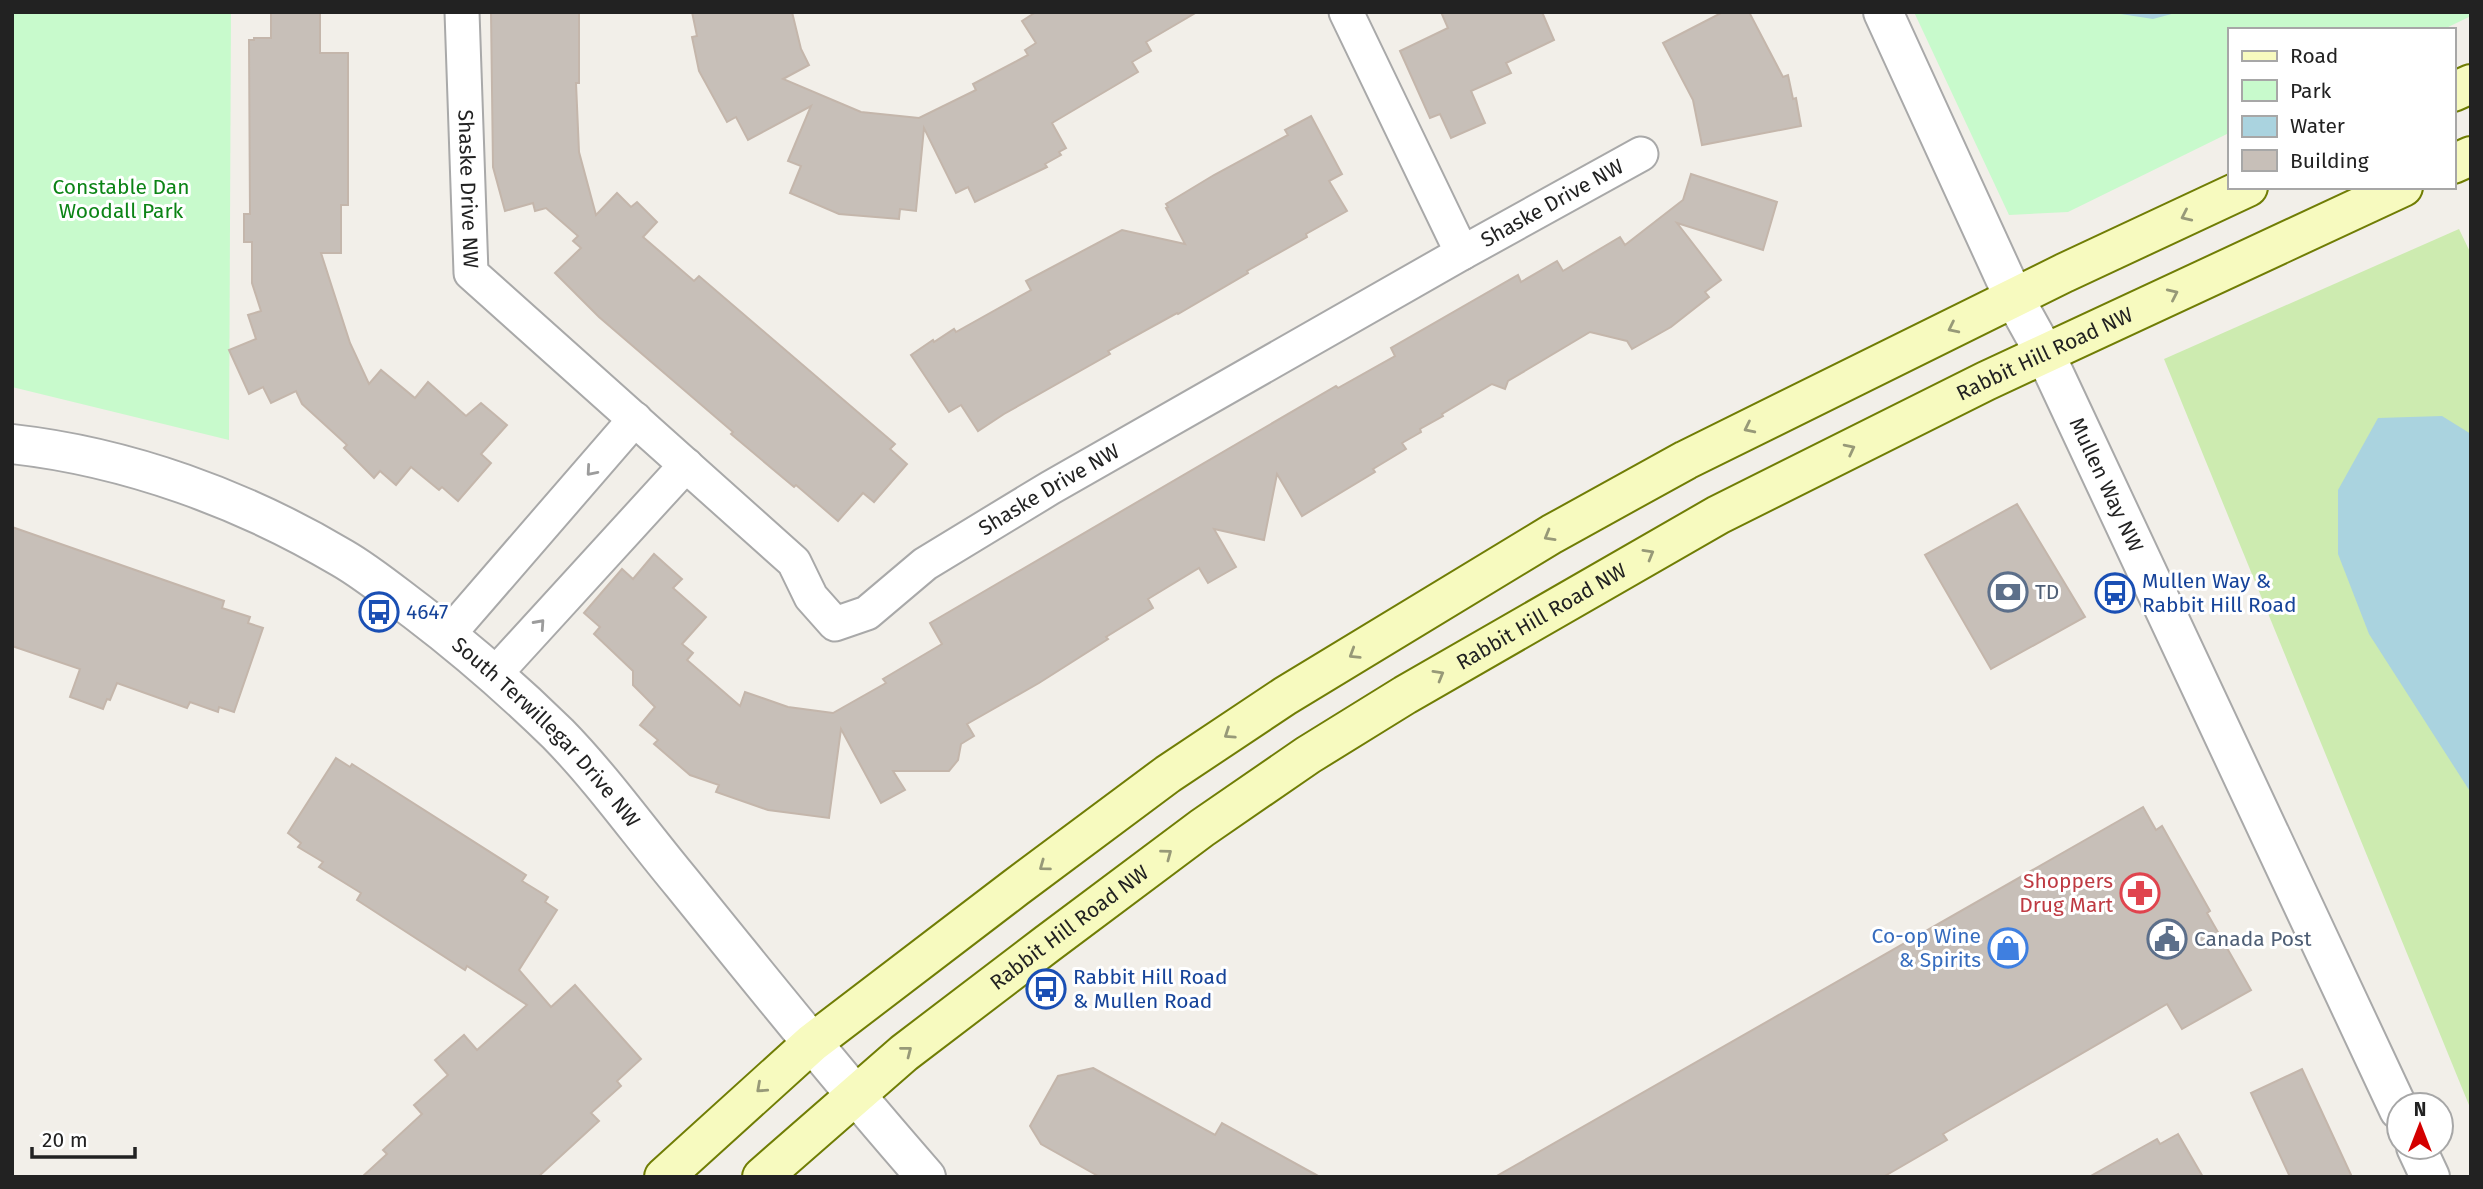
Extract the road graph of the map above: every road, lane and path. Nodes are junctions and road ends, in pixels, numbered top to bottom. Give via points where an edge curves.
1 (463, 12) edge
2 (1346, 12) edge
3 (1883, 12) edge
4 (2471, 84) edge
5 (2455, 91) edge
6 (1641, 154) dead end
7 (2471, 156) edge
8 (2455, 163) edge
9 (2244, 189) edge
10 (2399, 189) edge
11 (1462, 253) junction
12 (2014, 298) junction
13 (2045, 354) junction
14 (635, 419) junction
15 (12, 444) edge
16 (686, 465) junction
17 (448, 635) junction
18 (494, 675) junction
19 (812, 1043) junction
20 (2390, 1091) edge
21 (855, 1094) junction
22 (2423, 1161) edge
23 (663, 1177) edge
24 (761, 1177) edge
25 (926, 1177) edge
26 (2430, 1177) edge

1 - 14 street, Shaske Drive NW via 471,273
2 - 11 street, Shaske Drive NW
3 - 12 street, Mullen Way NW
4 - 5 main road
6 - 11 street, Shaske Drive NW
7 - 8 main road
9 -> 12 main road
13 -> 10 main road, Rabbit Hill Road NW
11 - 16 street, Shaske Drive NW via 1051,488 925,564 867,613 835,624 811,597 794,562
12 - 13 street, Mullen Way NW
12 -> 19 main road via 1686,460 1552,534 1318,676 1168,774
13 - 20 street, Mullen Way NW
21 -> 13 main road, Rabbit Hill Road NW via 1202,828 1308,755 1718,514
14 - 16 street, Shaske Drive NW
14 -> 17 street
15 - 17 street, South Terwillegar Drive NW via 127,466 232,503 343,558
18 -> 16 street
17 - 18 street, South Terwillegar Drive NW
18 - 19 street, South Terwillegar Drive NW via 561,737
19 - 21 street, South Terwillegar Drive NW
19 -> 23 main road
21 - 24 main road, Rabbit Hill Road NW
21 - 25 street, South Terwillegar Drive NW
22 - 26 street

